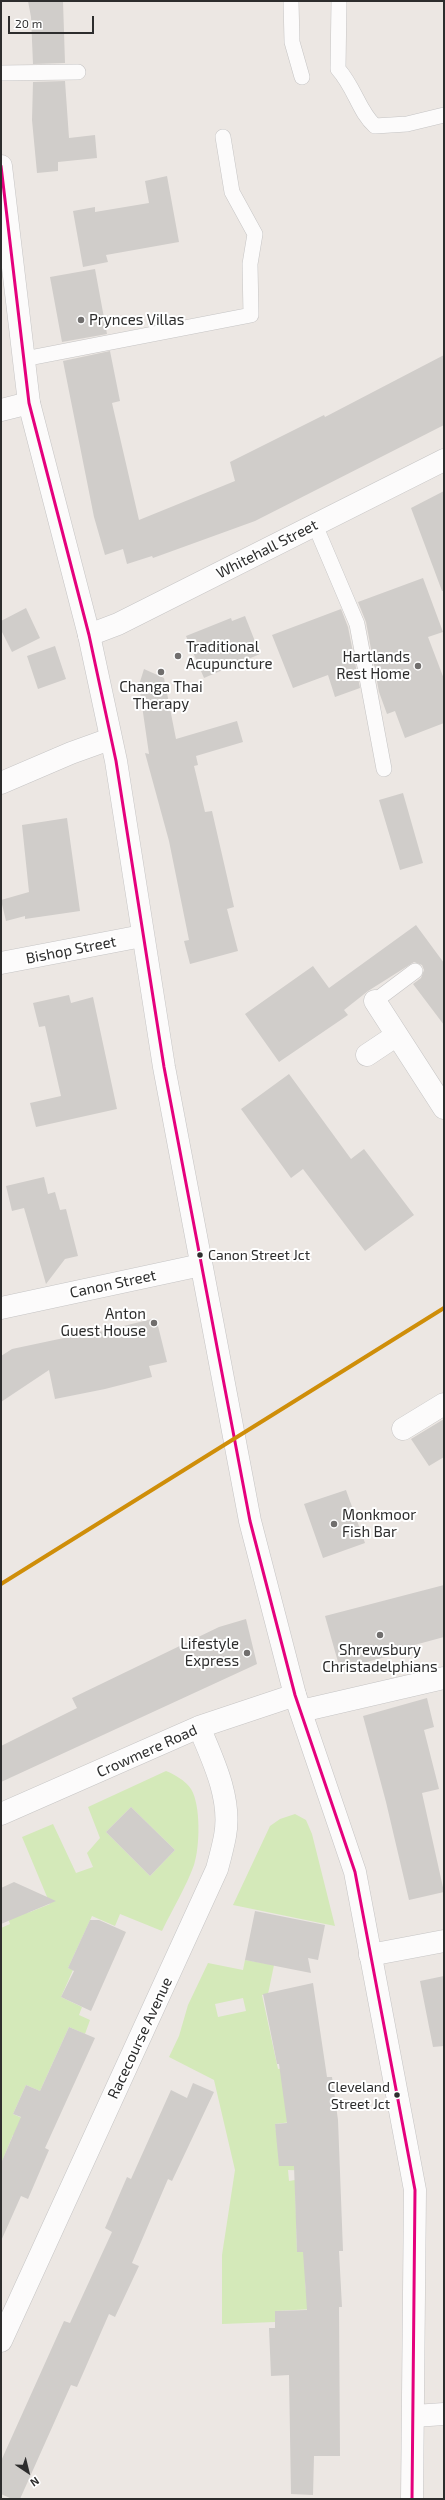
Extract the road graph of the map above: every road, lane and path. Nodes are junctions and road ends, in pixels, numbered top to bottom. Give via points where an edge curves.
1 (291, 1) edge
2 (339, 1) edge
3 (78, 72) dead end
4 (1, 73) edge
5 (302, 77) dead end
6 (444, 115) edge
7 (223, 137) dead end
8 (1, 166) edge
9 (24, 359) junction
10 (29, 403) junction
11 (1, 410) edge
12 (444, 460) edge
13 (315, 525) junction
14 (89, 635) junction
15 (110, 739) junction
16 (384, 769) dead end
17 (1, 783) edge
18 (142, 936) junction
19 (1, 963) edge
20 (415, 971) dead end
21 (375, 1001) joint
22 (397, 1035) junction
23 (367, 1054) dead end
24 (444, 1108) edge
25 (202, 1266) junction
26 (1, 1308) edge
27 (444, 1404) edge
28 (403, 1429) dead end
29 (444, 1678) edge
30 (298, 1703) junction
31 (199, 1727) junction
32 (1, 1814) edge
33 (444, 1942) edge
34 (370, 1955) junction
35 (1, 2341) edge
36 (444, 2414) edge
37 (414, 2416) junction
38 (412, 2499) edge

1 - 5 lane via 292,42
2 - 6 lane via 338,69 350,82 367,119 375,126 407,124
3 - 4 lane
7 - 9 lane via 232,192 255,234 250,264 251,315
8 - 9 street
9 - 10 street
10 - 11 street
10 - 14 street
12 - 13 street, Whitehall Street
13 - 14 street, Whitehall Street via 118,624
13 - 16 lane via 357,624
14 - 15 street
15 - 17 street via 71,752
15 - 18 street via 116,761
18 - 19 street, Bishop Street
18 - 25 street
20 - 21 lane
21 - 22 street
22 - 23 street
22 - 24 street
25 - 26 street, Canon Street
25 - 30 street via 250,1521
27 - 28 street
29 - 30 street, Crowmere Road
30 - 31 street, Crowmere Road
30 - 34 street via 355,1872
31 - 32 street, Crowmere Road
31 - 35 street, Racecourse Avenue via 213,1759 224,1797 226,1835 217,1869
33 - 34 street
34 - 37 street via 415,2190
36 - 37 street
37 - 38 street

